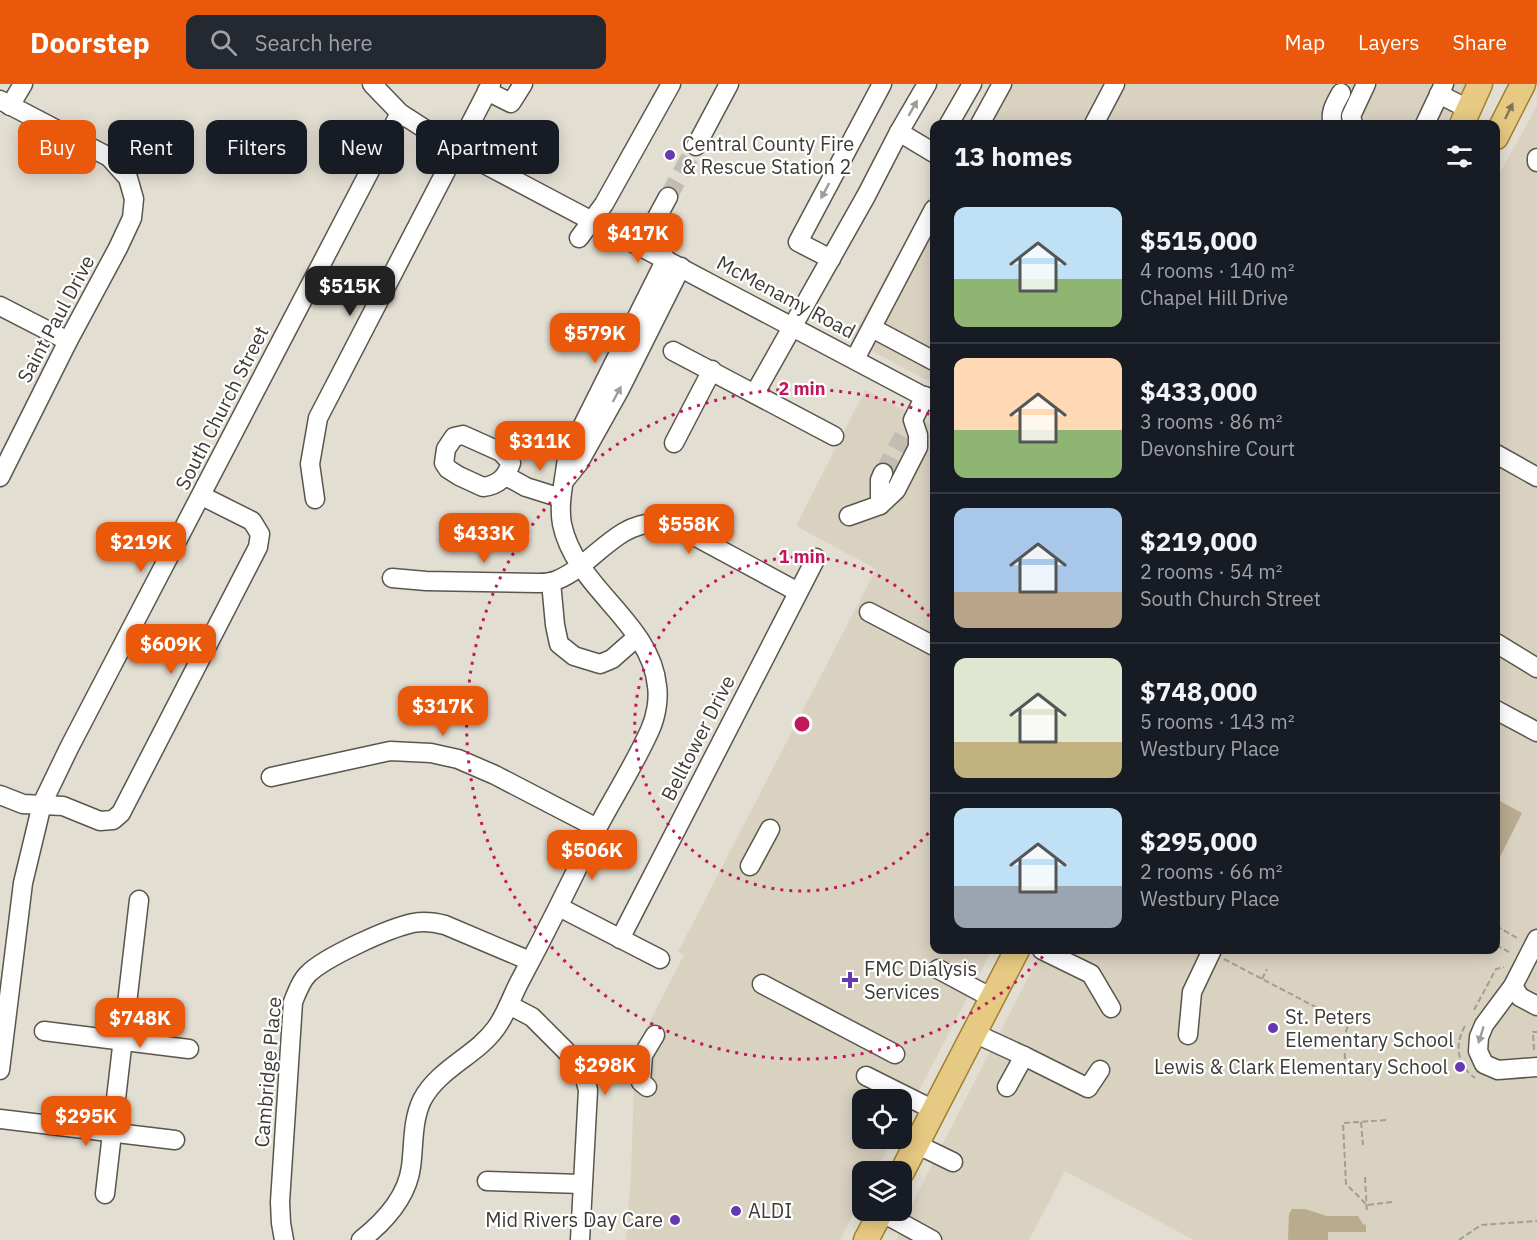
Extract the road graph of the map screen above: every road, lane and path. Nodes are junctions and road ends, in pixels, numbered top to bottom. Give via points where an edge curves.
1 (23, 84) edge
2 (372, 84) edge
3 (523, 84) edge
4 (672, 84) edge
5 (729, 84) edge
6 (882, 84) edge
7 (927, 84) edge
8 (972, 84) edge
9 (1002, 84) edge
10 (1115, 84) edge
11 (1366, 84) edge
12 (1480, 84) edge
13 (1523, 84) edge
14 (489, 87) edge
15 (1442, 89) edge
16 (1341, 93) dead end
17 (5, 103) edge
18 (400, 113) junction
19 (1465, 117) edge
20 (471, 120) edge
21 (951, 120) edge
22 (982, 120) edge
23 (1096, 120) edge
24 (1332, 120) edge
25 (1352, 120) edge
26 (1427, 120) edge
27 (416, 123) edge
28 (1500, 129) edge
29 (899, 132) junction
30 (696, 146) tunnel mouth
31 (930, 151) edge
32 (443, 174) edge
33 (505, 174) edge
34 (668, 196) tunnel mouth
35 (930, 217) edge
36 (592, 219) junction
37 (579, 238) dead end
38 (642, 245) junction
39 (831, 259) junction
40 (674, 263) junction
41 (0, 306) edge
42 (792, 325) junction
43 (872, 328) junction
44 (68, 341) junction
45 (673, 351) dead end
46 (855, 359) junction
47 (930, 359) edge
48 (712, 370) junction
49 (755, 393) junction
50 (930, 399) edge
51 (913, 420) junction
52 (834, 436) dead end
53 (903, 436) tunnel mouth
54 (674, 443) dead end
55 (1500, 456) edge
56 (884, 472) tunnel mouth
57 (506, 476) dead end
58 (0, 477) edge
59 (1537, 477) edge
60 (202, 495) junction
61 (561, 498) junction
62 (315, 499) dead end
63 (880, 505) junction
64 (849, 516) dead end
65 (816, 558) dead end
66 (580, 566) junction
67 (392, 578) dead end
68 (551, 582) junction
69 (798, 592) junction
70 (869, 612) dead end
71 (637, 637) junction
72 (930, 644) edge
73 (1500, 645) edge
74 (1537, 668) edge
75 (1500, 712) edge
76 (1537, 732) edge
77 (271, 777) dead end
78 (0, 795) edge
79 (42, 804) junction
80 (597, 828) junction
81 (770, 829) dead end
82 (750, 866) dead end
83 (139, 900) dead end
84 (559, 907) junction
85 (1500, 928) edge
86 (620, 939) junction
87 (1528, 941) edge
88 (1500, 947) edge
89 (1013, 954) edge
90 (1050, 954) edge
91 (1210, 954) edge
92 (1216, 954) edge
93 (660, 960) dead end
94 (1511, 960) dead end
95 (530, 961) junction
96 (1507, 966) dead end
97 (938, 969) dead end
98 (1267, 969) dead end
99 (1262, 979) junction
100 (1508, 981) junction
101 (762, 984) dead end
102 (4, 993) edge
103 (1479, 995) dead end
104 (992, 998) junction
105 (1489, 1000) dead end
106 (509, 1005) junction
107 (1537, 1006) edge
108 (1111, 1008) dead end
109 (1350, 1020) dead end
110 (1348, 1024) junction
111 (44, 1031) dead end
112 (1537, 1032) edge
113 (974, 1033) junction
114 (655, 1035) dead end
115 (1188, 1035) dead end
116 (123, 1041) junction
117 (189, 1049) dead end
118 (1537, 1050) edge
119 (895, 1054) dead end
120 (1024, 1056) junction
121 (1345, 1059) dead end
122 (1537, 1067) edge
123 (0, 1070) edge
124 (1100, 1070) dead end
125 (866, 1076) dead end
126 (648, 1087) dead end
127 (1007, 1087) dead end
128 (934, 1110) junction
129 (0, 1119) edge
130 (1386, 1120) dead end
131 (1361, 1122) junction
132 (112, 1132) junction
133 (175, 1140) dead end
134 (916, 1144) junction
135 (1363, 1145) dead end
136 (908, 1161) edge
137 (953, 1162) dead end
138 (1365, 1177) dead end
139 (487, 1181) dead end
140 (582, 1184) junction
141 (105, 1194) dead end
142 (1392, 1202) dead end
143 (1367, 1205) junction
144 (1367, 1213) dead end
145 (876, 1221) edge
146 (899, 1221) edge
147 (1537, 1221) edge
148 (284, 1240) edge
149 (361, 1240) edge
150 (580, 1240) edge
151 (867, 1240) edge
152 (932, 1240) edge
153 (1459, 1240) edge

1 - 17 street
2 - 18 street, McMenamy Road
3 - 14 street via 511,103
4 - 36 street
5 - 30 street
6 -> 39 street via 798,242
29 -> 7 street
8 - 21 street
9 - 22 street
10 - 23 street
11 - 25 street
12 - 19 main road
28 -> 13 main road
14 - 20 street
15 - 19 street
15 - 26 street
16 - 24 street via 1332,109
17 - 44 street, Saint Paul Drive via 109,157 128,178 134,199 132,218
18 - 27 street, McMenamy Road
18 - 60 street, South Church Street
29 - 31 street
29 - 39 street
32 - 62 street via 318,418 310,464
33 - 36 street, McMenamy Road
34 - 38 street
35 - 43 street
36 - 37 street
36 - 38 street, McMenamy Road
38 - 40 street, McMenamy Road
39 - 42 street
40 - 42 street, McMenamy Road
40 - 61 street via 567,457
41 - 44 street
42 - 46 street, McMenamy Road
42 - 49 street
43 - 46 street
43 - 47 street
44 - 58 street, Saint Paul Drive
45 - 48 street
46 - 50 street, McMenamy Road
48 - 49 street
48 - 54 street
49 - 52 street
50 - 51 street
51 - 53 street
51 - 63 street via 918,447 896,490
55 - 59 street
56 - 63 street via 880,480
57 - 61 street
60 - 79 street, South Church Street
60 - 79 street via 252,521 260,534 258,547 121,813 114,820 100,821 63,806
61 - 66 street via 564,532
63 - 64 street
65 - 69 street, Belltower Drive
66 - 68 street
66 - 69 street via 619,534 657,523 676,526
66 - 71 street
67 - 68 street
68 - 71 street via 559,644 574,656 600,664 612,659
69 - 86 street, Belltower Drive
70 - 72 street
71 - 80 street via 653,665 656,706 651,728
73 - 74 street
75 - 76 street
77 - 80 street via 390,751 431,753 486,771
78 - 79 street via 23,804
79 - 102 street, South Church Street via 23,883
80 - 84 street
81 - 82 street
83 - 116 street
84 - 86 street
84 - 95 street
85 - 87 path
86 - 93 street
87 - 100 street
88 - 94 path via 1514,954
89 - 104 main road
90 - 108 street via 1091,974
91 - 115 street via 1191,992
92 - 99 path
95 - 106 street
95 - 148 street, Cambridge Place via 445,925 415,922 321,963 307,975 292,1002 280,1203
96 - 100 path
97 - 104 street
98 - 99 path
99 - 110 path
100 - 107 street via 1520,997
100 -> 122 street via 1479,1037 1478,1051 1485,1064 1498,1070
101 - 119 street
102 - 123 street, South Church Street
103 - 105 path
104 - 113 main road
106 - 140 street via 532,1017 583,1071 588,1090
106 - 149 street via 496,1030 437,1080 422,1100 415,1123 411,1170 404,1189 379,1226
109 - 110 path
110 - 121 path
111 - 116 street
112 - 118 path via 1533,1032
113 - 120 street
113 - 128 main road
114 - 126 street via 643,1055 641,1082
116 - 117 street
116 - 132 street
120 - 124 street via 1088,1088
120 - 127 street
125 - 128 street
128 - 134 main road
129 - 132 street
130 - 131 path
131 - 135 path
131 - 143 path via 1343,1123 1346,1184
132 - 133 street
132 - 141 street
134 - 136 main road
134 - 137 street
138 - 143 path
139 - 140 street
140 - 150 street
142 - 143 path
143 - 144 path
145 - 151 main road
146 - 152 street
147 - 153 path via 1481,1225

